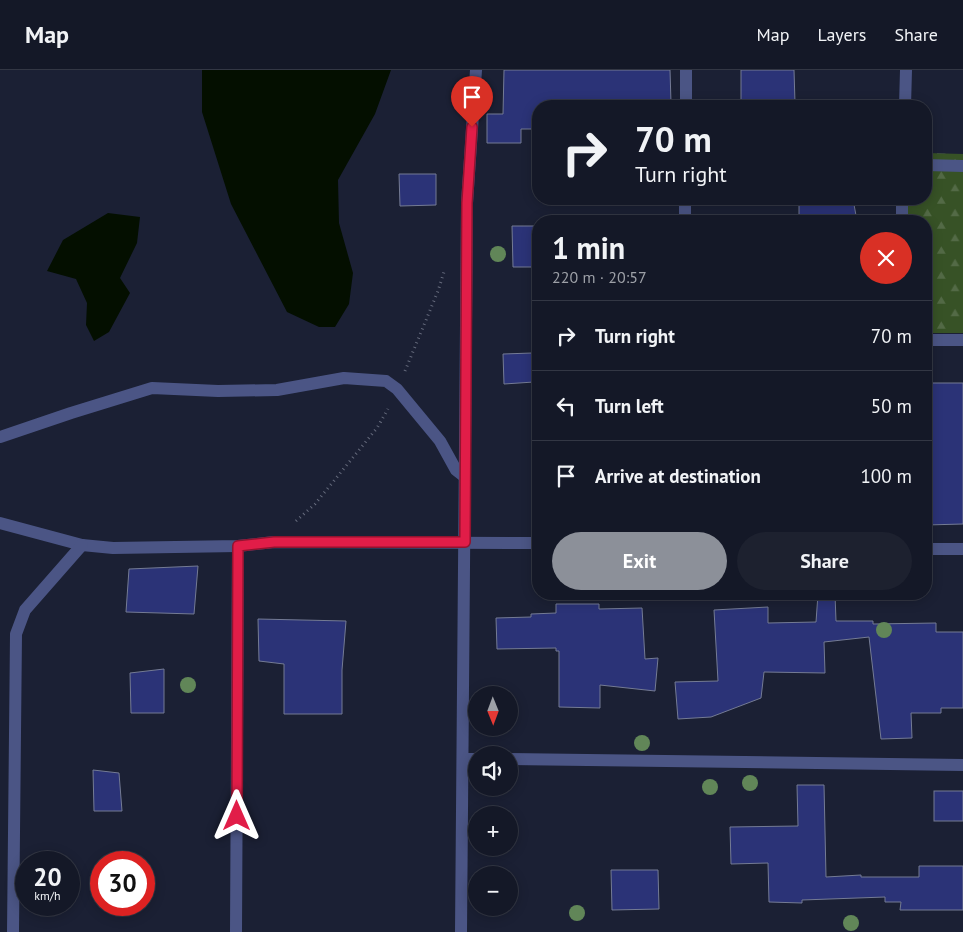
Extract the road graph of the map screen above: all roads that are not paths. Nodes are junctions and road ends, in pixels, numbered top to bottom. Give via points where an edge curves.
1 (476, 70) edge
2 (686, 70) edge
3 (906, 70) edge
4 (686, 100) edge
5 (905, 100) edge
6 (932, 166) edge
7 (963, 166) edge
8 (932, 340) edge
9 (963, 340) edge
10 (0, 437) edge
11 (466, 477) junction
12 (0, 523) edge
13 (465, 542) junction
14 (532, 543) edge
15 (82, 545) junction
16 (238, 546) junction
17 (932, 548) edge
18 (963, 549) edge
19 (463, 759) junction
20 (468, 759) edge
21 (518, 760) edge
22 (963, 765) edge
23 (13, 932) edge
24 (236, 932) edge
25 (461, 932) edge

1 - 11 street via 467,203
2 - 4 street
3 - 5 street
6 - 7 street
8 - 9 street
10 - 11 street via 152,388 218,392 277,390 344,378 377,380 386,381 397,389 440,441 456,470
11 - 13 street
12 - 15 street
13 - 14 street
13 - 16 street via 274,542
13 - 19 street
15 - 16 street via 113,548
15 - 23 street via 25,610 16,634
16 - 24 street
17 - 18 street
19 - 20 street
19 - 25 street
21 - 22 street

